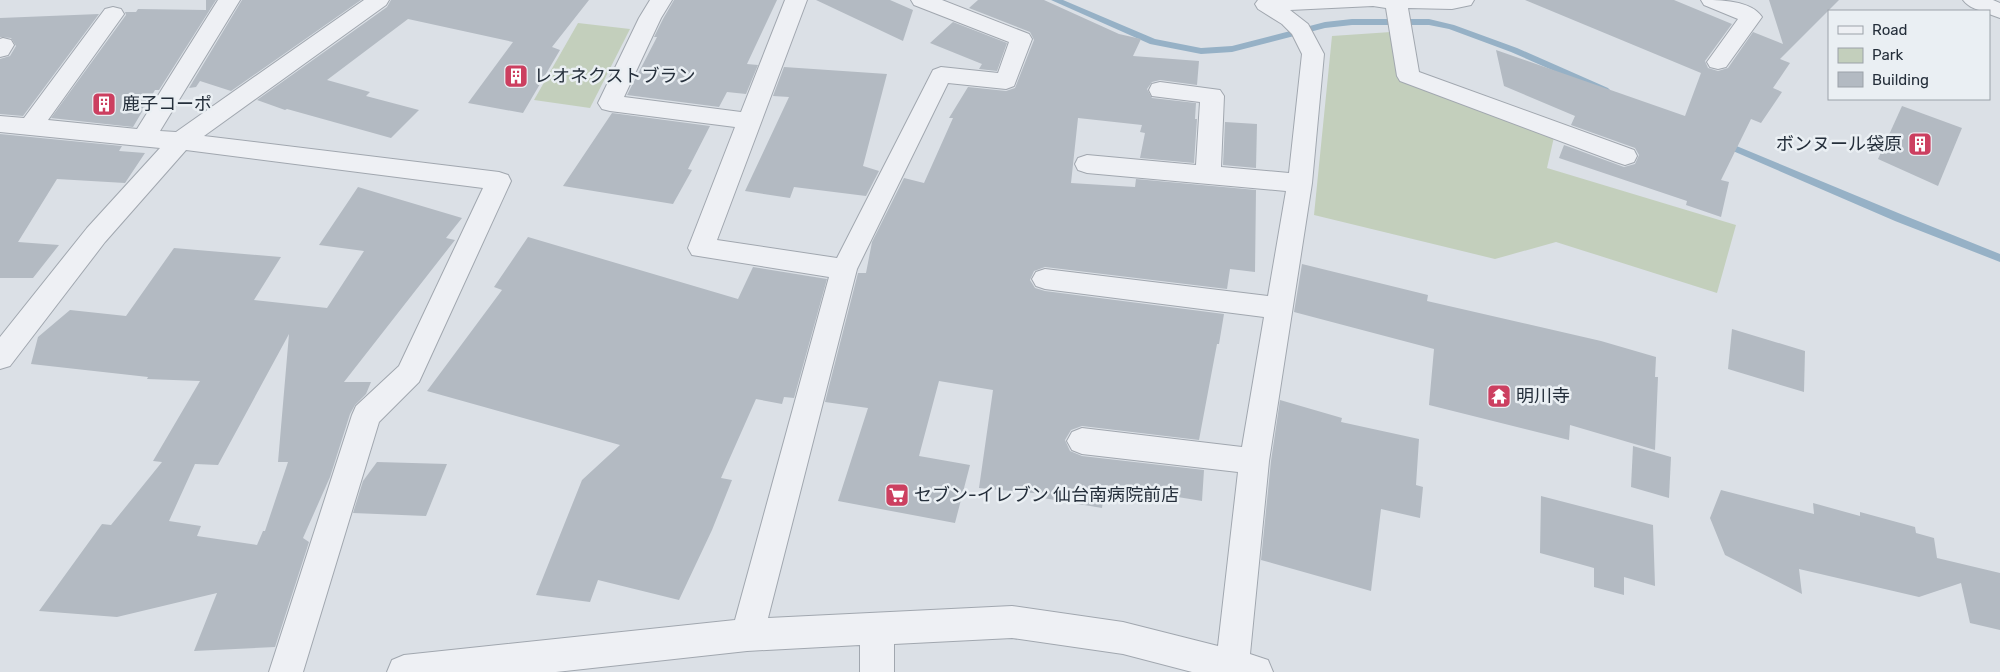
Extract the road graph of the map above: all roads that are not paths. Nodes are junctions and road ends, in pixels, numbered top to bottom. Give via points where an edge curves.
1 (230, 0) edge
2 (378, 0) edge
3 (662, 0) edge
4 (796, 0) edge
5 (922, 0) edge
6 (1712, 0) edge
7 (1974, 0) edge
8 (1370, 1) edge
9 (1457, 1) edge
10 (1263, 2) edge
11 (2000, 12) edge
12 (113, 14) dead end
13 (1398, 14) junction
14 (1718, 62) dead end
15 (1160, 90) dead end
16 (748, 121) junction
17 (0, 124) edge
18 (31, 126) junction
19 (144, 137) junction
20 (180, 141) junction
21 (1625, 156) dead end
22 (1087, 164) dead end
23 (1208, 175) junction
24 (1300, 183) junction
25 (844, 269) junction
26 (1045, 279) dead end
27 (1278, 308) junction
28 (0, 358) edge
29 (1082, 441) dead end
30 (1254, 461) junction
31 (877, 629) junction
32 (747, 635) junction
33 (1244, 668) edge
34 (286, 672) edge
35 (404, 672) edge
36 (877, 672) edge

1 - 19 street
2 - 20 street
3 - 16 street via 650,18 610,103
4 - 16 street
5 - 25 street via 1021,39 1006,81 941,76
6 - 14 street via 1751,17
7 - 11 street
8 - 10 street
8 - 13 street
9 - 13 street
10 - 24 street via 1303,33 1313,54
12 - 18 street
13 - 21 street via 1408,76
15 - 23 street via 1212,96
16 - 25 street via 701,248
17 - 18 street
18 - 19 street
19 - 20 street
20 - 28 street via 96,235
20 - 34 street via 499,181 409,374 366,415
22 - 23 street
23 - 24 street
24 - 27 street
25 - 32 street
26 - 27 street
27 - 30 street
29 - 30 street
30 - 33 street
31 - 32 street
31 - 33 street via 1012,622 1123,638
31 - 36 street
32 - 35 street

